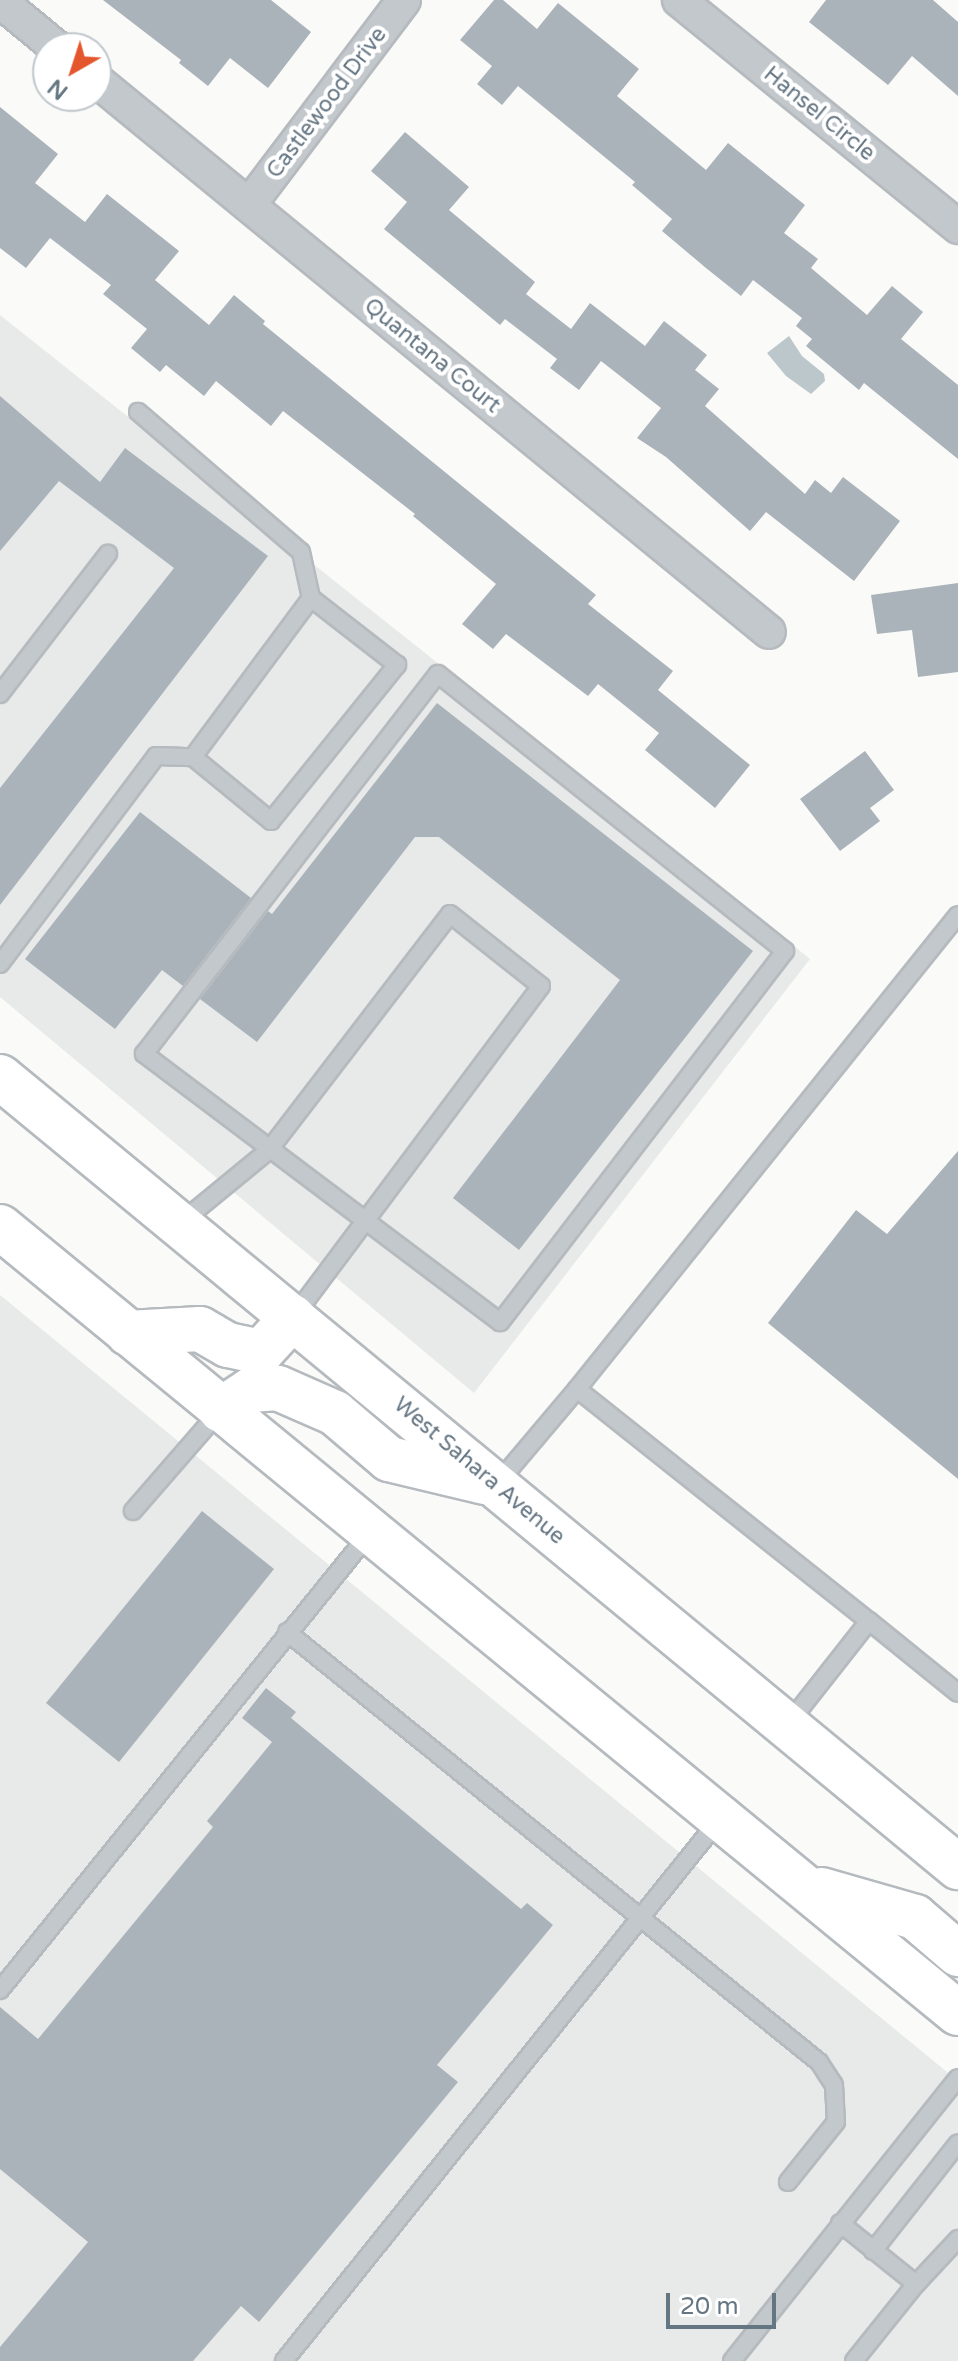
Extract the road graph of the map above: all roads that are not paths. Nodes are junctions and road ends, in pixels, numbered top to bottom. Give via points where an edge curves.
1 (404, 0) edge
2 (679, 0) edge
3 (0, 1) edge
4 (38, 32) edge
5 (112, 93) edge
6 (249, 205) junction
7 (958, 227) edge
8 (138, 412) dead end
9 (108, 554) dead end
10 (311, 598) junction
11 (769, 632) dead end
12 (0, 694) edge
13 (193, 757) junction
14 (958, 915) edge
15 (0, 964) edge
16 (0, 1077) edge
17 (269, 1150) junction
18 (366, 1221) junction
19 (179, 1224) junction
20 (0, 1227) edge
21 (293, 1317) junction
22 (128, 1333) junction
23 (577, 1389) junction
24 (221, 1410) junction
25 (496, 1485) junction
26 (133, 1511) dead end
27 (370, 1533) junction
28 (869, 1621) junction
29 (287, 1632) junction
30 (958, 1693) edge
31 (787, 1725) junction
32 (719, 1820) junction
33 (958, 1867) edge
34 (803, 1884) junction
35 (641, 1918) junction
36 (958, 1954) edge
37 (0, 1990) edge
38 (958, 2013) edge
39 (958, 2078) edge
40 (958, 2143) edge
41 (788, 2182) dead end
42 (840, 2223) junction
43 (958, 2239) edge
44 (873, 2251) junction
45 (916, 2284) junction
46 (284, 2361) edge
47 (732, 2361) edge
48 (854, 2361) edge

1 - 6 street, Castlewood Drive
2 - 7 street, Hansel Circle
3 - 4 street
5 - 6 street, Quantana Court
6 - 11 street, Quantana Court
8 - 10 lane via 301,552
9 - 12 lane
10 - 13 lane
10 - 13 lane via 397,665 271,821
13 - 15 lane via 156,756
14 - 23 lane
16 - 19 main road, West Sahara Avenue
17 - 18 lane
17 - 18 lane via 450,914 541,986
17 - 18 lane via 144,1054 438,674 785,951 500,1322
17 - 19 lane
18 - 21 lane
19 - 21 main road, West Sahara Avenue
20 - 22 main road
21 - 22 main road via 261,1352 228,1345 200,1329
21 - 25 main road, West Sahara Avenue
22 - 24 main road
23 - 25 lane
23 - 28 lane
24 - 25 main road via 251,1390 278,1388 335,1413 389,1459
24 - 26 lane
24 - 27 main road
25 - 31 main road, West Sahara Avenue
27 - 29 lane
27 - 32 main road
28 - 30 lane
28 - 31 lane
29 - 35 lane
29 - 37 lane
31 - 33 main road, West Sahara Avenue
32 - 34 main road
32 - 35 lane
34 - 36 main road via 915,1917
34 - 38 main road
35 - 41 lane via 819,2062 834,2085 836,2122
35 - 46 lane
39 - 42 lane
40 - 44 lane
42 - 44 lane
42 - 47 lane
43 - 45 lane
44 - 45 lane
45 - 48 lane

